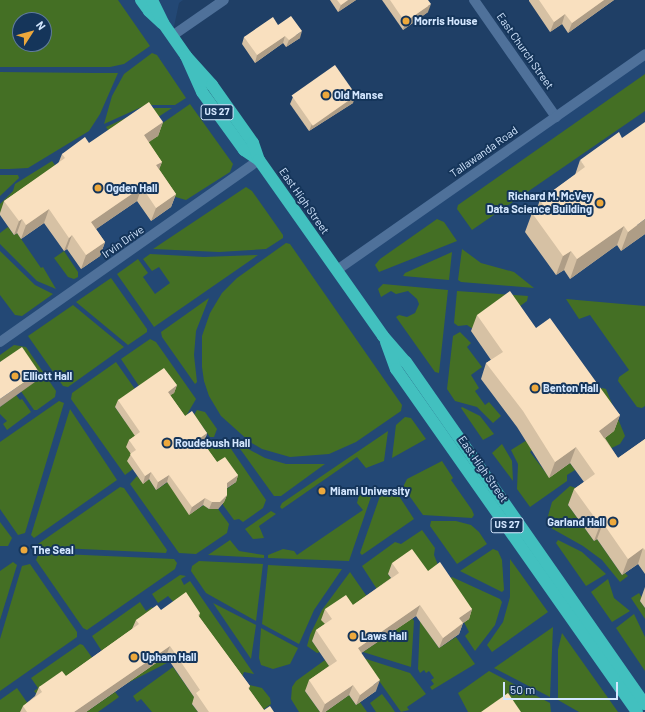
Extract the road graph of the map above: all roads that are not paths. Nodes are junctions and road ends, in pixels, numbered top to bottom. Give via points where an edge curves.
1 (141, 0) edge
2 (152, 0) edge
3 (224, 0) edge
4 (474, 0) edge
5 (163, 23) junction
6 (172, 36) junction
7 (645, 54) edge
8 (556, 116) junction
9 (259, 160) junction
10 (337, 270) junction
11 (383, 336) junction
12 (0, 342) edge
13 (645, 704) edge
14 (637, 712) edge

1 - 5 highway, East High Street / US 27 via 149,12
2 - 5 highway, East High Street / US 27
3 - 6 street
4 - 8 street, East Church Street
5 - 6 highway, East High Street / US 27
6 - 9 highway, East High Street / US 27 via 212,85 253,143
7 - 8 street, Tallawanda Road
8 - 10 street, Tallawanda Road
9 - 10 highway, East High Street / US 27
9 - 12 street, Irvin Drive
10 - 11 highway, East High Street / US 27
11 - 13 highway, East High Street / US 27 via 406,362
11 - 14 highway, East High Street / US 27 via 396,369

